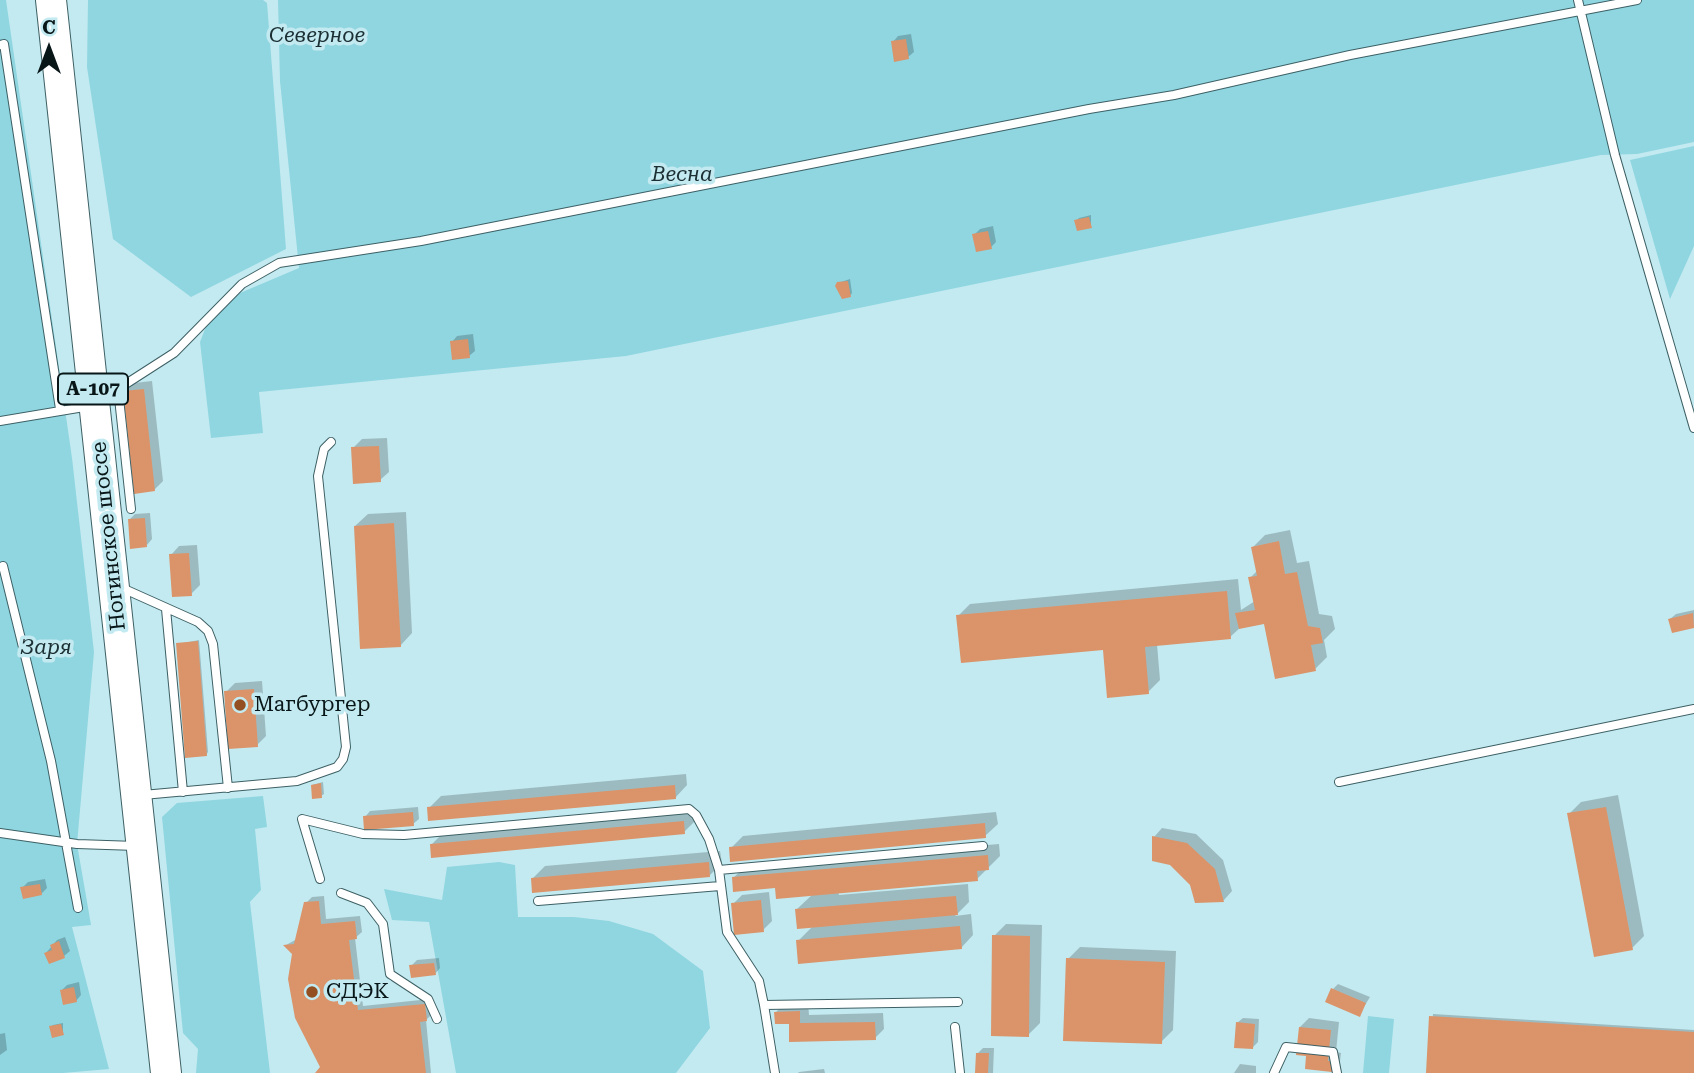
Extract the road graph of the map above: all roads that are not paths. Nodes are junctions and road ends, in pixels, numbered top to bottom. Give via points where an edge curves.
1 (51, 0) edge
2 (1578, 0) edge
3 (1637, 0) edge
4 (1581, 11) junction
5 (0, 45) edge
6 (95, 405) junction
7 (60, 409) junction
8 (0, 421) edge
9 (1694, 428) edge
10 (331, 442) dead end
11 (131, 509) dead end
12 (3, 566) dead end
13 (114, 585) junction
14 (166, 609) junction
15 (1694, 709) edge
16 (1339, 782) dead end
17 (228, 788) junction
18 (183, 792) junction
19 (136, 795) junction
20 (0, 833) edge
21 (65, 841) junction
22 (141, 846) junction
23 (983, 846) dead end
24 (719, 870) junction
25 (320, 879) dead end
26 (720, 886) junction
27 (341, 893) dead end
28 (538, 901) dead end
29 (78, 908) dead end
30 (958, 1002) dead end
31 (764, 1005) junction
32 (437, 1019) dead end
33 (955, 1027) dead end
34 (166, 1073) edge
35 (775, 1073) edge
36 (960, 1073) edge
37 (1274, 1073) edge
38 (1337, 1073) edge

1 - 6 highway, Ногинское шоссе / А-107
2 - 4 lane
3 - 4 lane
4 - 9 lane via 1615,155
4 - 11 lane via 421,241 279,263 242,284 174,353 118,389
5 - 7 lane via 4,44
6 - 7 lane
6 - 13 highway, Ногинское шоссе / А-107
7 - 8 lane
10 - 17 lane via 324,449 318,476 346,747 343,759 337,767 297,781
12 - 21 lane via 51,761
13 - 14 lane
13 - 19 highway, Ногинское шоссе / А-107
14 - 17 lane via 204,626 212,638
14 - 18 lane
15 - 16 lane
17 - 18 lane
18 - 19 lane
19 - 22 highway, Ногинское шоссе / А-107
20 - 21 lane
21 - 22 lane
21 - 29 lane
22 - 34 highway, Ногинское шоссе / А-107
23 - 24 lane
24 - 25 lane via 705,832 690,809 404,835 363,834 302,819
24 - 26 lane
26 - 28 lane
26 - 31 lane via 727,932 759,981
27 - 32 lane via 368,903 383,924 390,974 428,999
30 - 31 lane
31 - 35 lane
33 - 36 lane
37 - 38 lane via 1286,1047 1333,1052

